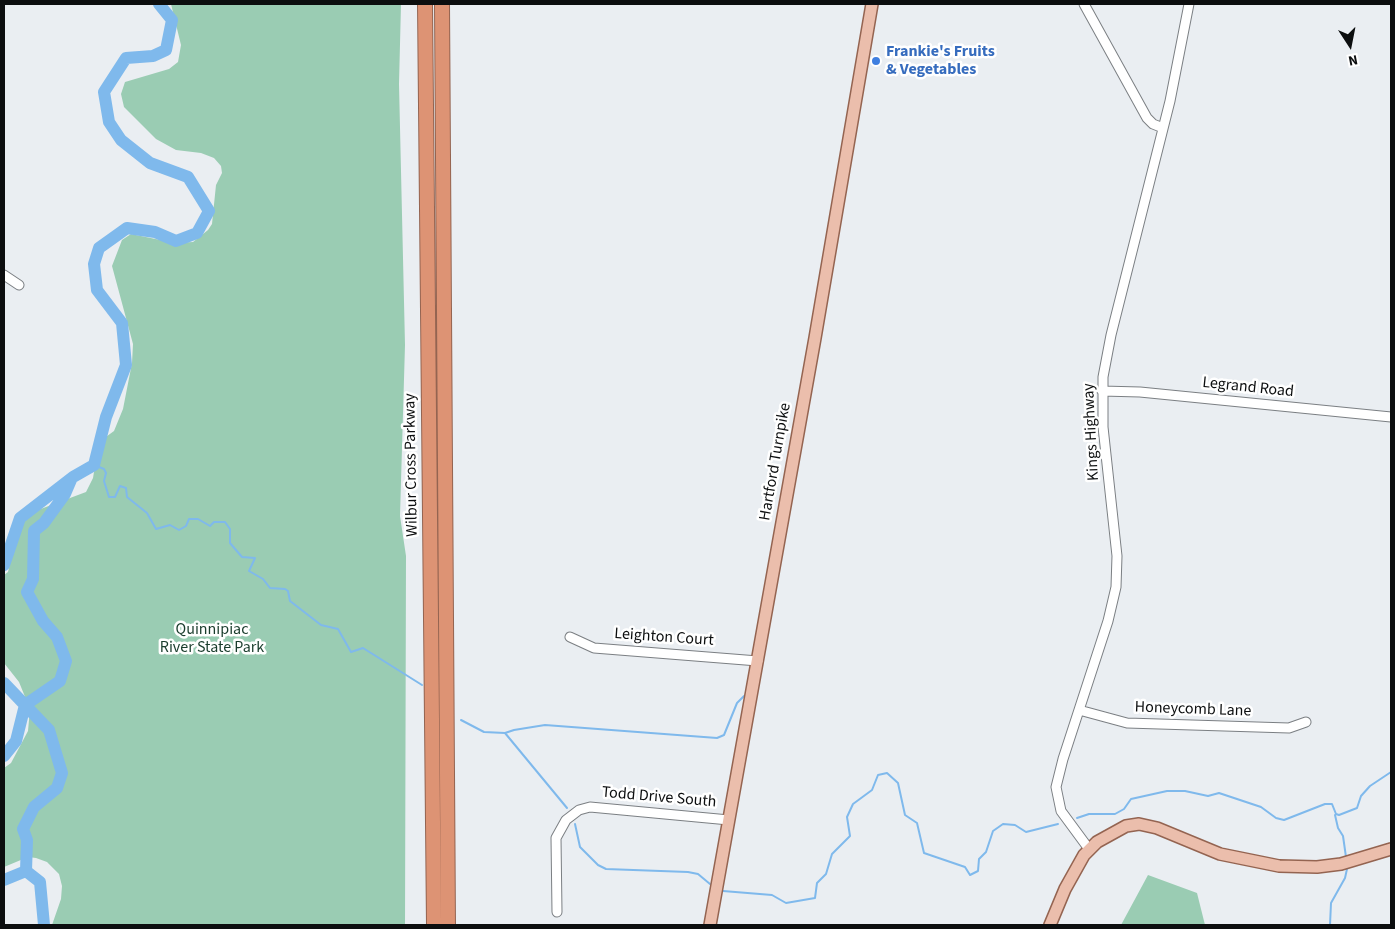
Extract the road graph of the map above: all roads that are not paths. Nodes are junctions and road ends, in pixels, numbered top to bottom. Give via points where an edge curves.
1 (425, 4) edge
2 (442, 4) edge
3 (872, 4) edge
4 (1084, 4) edge
5 (1189, 4) edge
6 (1163, 128) junction
7 (4, 276) edge
8 (19, 285) dead end
9 (1102, 391) junction
10 (1391, 417) edge
11 (570, 637) dead end
12 (758, 661) junction
13 (1079, 710) junction
14 (1306, 722) dead end
15 (729, 820) junction
16 (1089, 849) junction
17 (1391, 849) edge
18 (556, 912) dead end
19 (434, 925) edge
20 (448, 925) edge
21 (710, 925) edge
22 (1050, 925) edge

1 - 19 highway, Wilbur Cross Parkway
2 - 20 highway, Wilbur Cross Parkway
3 - 12 main road, Hartford Turnpike
4 - 6 street via 1147,118
5 - 6 street, Kings Highway
6 - 9 street, Kings Highway via 1111,335
7 - 8 street
9 - 10 street, Legrand Road
9 - 13 street, Kings Highway via 1117,579 1110,615
11 - 12 street, Leighton Court via 594,648
12 - 15 main road, Hartford Turnpike
13 - 14 street, Honeycomb Lane via 1116,722 1138,724 1289,728
13 - 16 street, Kings Highway via 1059,771 1056,792 1065,818
15 - 18 street, Todd Drive South via 590,807 579,810 566,820 556,838
15 - 21 main road, Hartford Turnpike
16 - 17 main road via 1119,828 1139,824 1157,828 1220,854 1279,866 1341,864
16 - 22 main road via 1070,878

